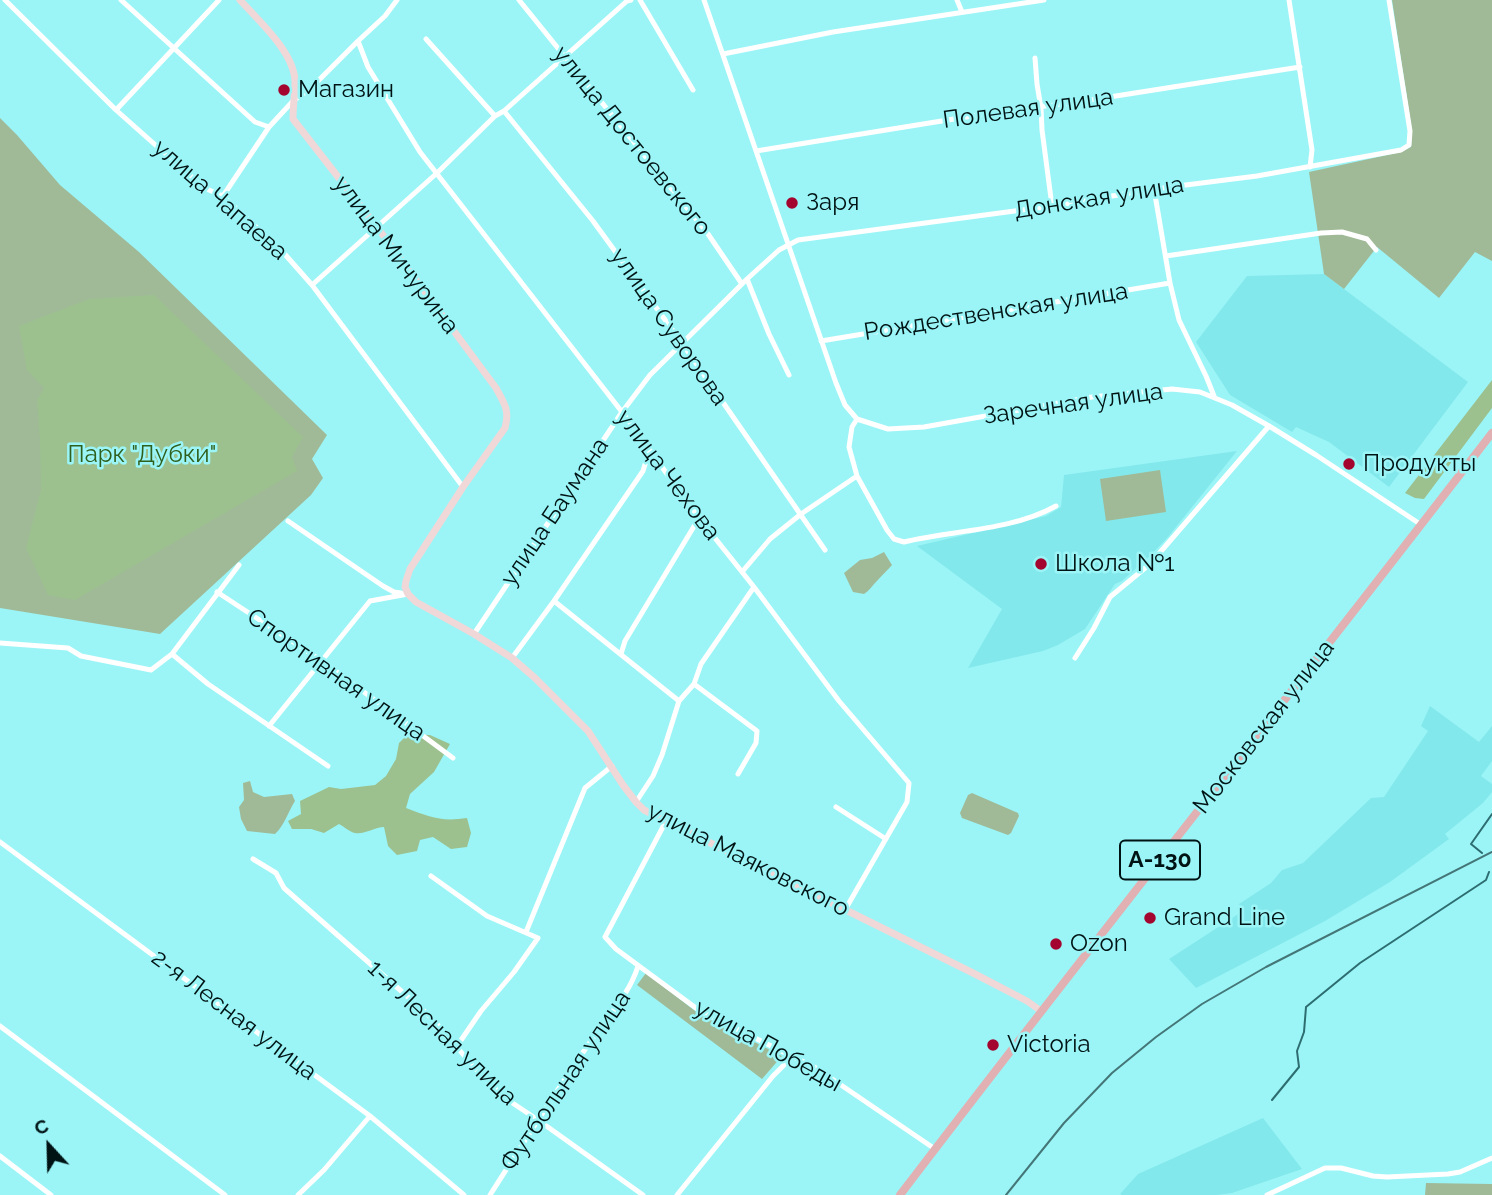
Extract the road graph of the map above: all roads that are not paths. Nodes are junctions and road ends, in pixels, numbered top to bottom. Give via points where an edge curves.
1 (5, 0) edge
2 (121, 0) edge
3 (219, 0) edge
4 (240, 0) edge
5 (397, 0) edge
6 (519, 0) edge
7 (628, 0) edge
8 (640, 0) edge
9 (704, 0) edge
10 (957, 0) edge
11 (993, 0) edge
12 (1044, 0) edge
13 (1289, 0) edge
14 (1389, 0) edge
15 (990, 8) junction
16 (962, 12) junction
17 (426, 39) dead end
18 (358, 41) junction
19 (175, 48) junction
20 (723, 54) junction
21 (564, 58) junction
22 (1035, 58) dead end
23 (1300, 67) junction
24 (693, 90) dead end
25 (293, 101) junction
26 (1041, 108) junction
27 (116, 110) junction
28 (504, 111) junction
29 (495, 116) junction
30 (269, 127) junction
31 (755, 151) junction
32 (1310, 167) junction
33 (437, 173) junction
34 (1154, 189) junction
35 (223, 196) junction
36 (1052, 206) junction
37 (377, 228) junction
38 (788, 244) junction
39 (1376, 250) dead end
40 (1166, 256) junction
41 (744, 281) junction
42 (1170, 283) junction
43 (312, 285) junction
44 (821, 341) junction
45 (682, 342) junction
46 (789, 375) dead end
47 (1214, 396) junction
48 (622, 412) junction
49 (858, 419) junction
50 (1269, 426) junction
51 (1492, 433) edge
52 (649, 451) junction
53 (857, 476) junction
54 (463, 487) junction
55 (1056, 506) dead end
56 (801, 514) junction
57 (699, 518) junction
58 (288, 521) dead end
59 (1420, 524) junction
60 (825, 550) dead end
61 (239, 565) dead end
62 (742, 572) junction
63 (754, 587) junction
64 (217, 592) junction
65 (408, 594) junction
66 (554, 601) junction
67 (474, 634) junction
68 (0, 643) edge
69 (172, 654) junction
70 (621, 654) junction
71 (1075, 658) dead end
72 (512, 659) junction
73 (322, 661) junction
74 (694, 684) junction
75 (678, 701) junction
76 (269, 726) junction
77 (453, 758) dead end
78 (328, 766) dead end
79 (612, 766) junction
80 (738, 774) dead end
81 (636, 802) junction
82 (836, 807) dead end
83 (666, 821) junction
84 (886, 839) junction
85 (0, 842) edge
86 (253, 859) dead end
87 (430, 876) dead end
88 (845, 910) junction
89 (526, 932) junction
90 (638, 966) junction
91 (1041, 1011) junction
92 (0, 1026) edge
93 (457, 1046) junction
94 (792, 1057) junction
95 (370, 1116) junction
96 (538, 1120) junction
97 (935, 1150) junction
98 (0, 1156) edge
99 (1492, 1157) edge
100 (51, 1195) edge
101 (225, 1195) edge
102 (298, 1195) edge
103 (464, 1195) edge
104 (490, 1195) edge
105 (643, 1195) edge
106 (677, 1195) edge
107 (900, 1195) edge
108 (1267, 1195) edge

1 - 27 street, улица Чапаева
2 - 19 street
3 - 19 street
4 - 25 street, улица Мичурина via 290,62 295,78
5 - 18 street
6 - 21 street, улица Достоевского
7 - 21 street
8 - 24 street
9 - 20 street
10 - 16 street
11 - 15 street
12 - 15 street
13 - 23 street
14 - 32 street, Донская улица via 1409,145
15 - 16 street
16 - 20 street
17 - 29 street
18 - 25 street
18 - 33 street, улица Чехова via 368,67
19 - 27 street
19 - 30 street via 255,122
20 - 31 street
21 - 28 street
21 - 41 street, улица Достоевского
22 - 26 street
23 - 26 street, Полевая улица
23 - 32 street via 1312,150
25 - 30 street
25 - 37 street, улица Мичурина via 293,119
26 - 31 street, Полевая улица
26 - 36 street
27 - 35 street, улица Чапаева via 188,174
28 - 29 street
28 - 45 street, улица Суворова
29 - 33 street
30 - 35 street
31 - 38 street
32 - 34 street, Донская улица
33 - 37 street
33 - 48 street, улица Чехова
34 - 36 street, Донская улица
34 - 40 street
35 - 43 street, улица Чапаева
36 - 38 street, Донская улица
37 - 43 street
37 - 54 street, улица Мичурина via 506,407 505,428
38 - 41 street, улица Баумана
38 - 44 street
39 - 40 street via 1367,239 1342,232
40 - 42 street
41 - 45 street, улица Баумана
41 - 46 street, улица Достоевского
42 - 44 street, Рождественская улица
42 - 47 street via 1179,320
43 - 54 street, улица Чапаева
44 - 49 street via 845,405
45 - 48 street, улица Баумана
45 - 56 street, улица Суворова
47 - 49 street, Заречная улица via 1172,388 1092,397 924,427 888,429
47 - 50 street, Заречная улица
48 - 52 street, улица Чехова
48 - 67 street, улица Баумана
49 - 53 street via 849,447
50 - 59 street, Заречная улица
50 - 71 street via 1150,564 1110,597
51 - 59 main road, А-130
52 - 57 street, улица Чехова
52 - 66 street via 643,471
53 - 55 street via 887,530 904,542 1038,516
53 - 56 street
54 - 65 street via 410,569 405,587
56 - 60 street, улица Суворова
56 - 62 street via 769,539
57 - 62 street, улица Чехова
57 - 70 street
58 - 65 street, улица Маяковского via 383,586
59 - 91 main road, Московская улица / А-130
61 - 64 street
62 - 63 street, улица Чехова
63 - 74 street via 701,664
63 - 84 street, улица Чехова via 839,701 909,783 907,802
64 - 69 street
64 - 73 street, Спортивная улица
65 - 67 street, улица Маяковского
65 - 73 street via 370,601
66 - 70 street
66 - 72 street
67 - 72 street, улица Маяковского
68 - 69 street via 68,648 81,656 151,670
69 - 76 street
70 - 75 street
72 - 79 street, улица Маяковского via 588,731
73 - 76 street
73 - 77 street, Спортивная улица
74 - 75 street
74 - 80 street via 757,731 756,743
75 - 81 street via 663,755
76 - 78 street
79 - 81 street, улица Маяковского
79 - 89 street via 585,788
81 - 83 street, улица Маяковского
82 - 84 street
83 - 88 street, улица Маяковского
83 - 90 street, улица Победы via 605,937
84 - 88 street, улица Чехова
85 - 95 street, 2-я Лесная улица
86 - 93 street, 1-я Лесная улица via 276,873 284,888 433,1019
87 - 89 street via 487,916
88 - 91 street, улица Маяковского
89 - 93 street via 538,938
90 - 94 street, улица Победы via 700,1011
90 - 96 street, Футбольная улица via 621,1000
91 - 97 main road, Московская улица / А-130
92 - 101 street
93 - 96 street, 1-я Лесная улица via 505,1098
94 - 97 street, улица Победы via 826,1074
94 - 106 street
95 - 102 street
95 - 103 street, 2-я Лесная улица
96 - 104 street, Футбольная улица
96 - 105 street, 1-я Лесная улица
97 - 107 main road, Московская улица / А-130
98 - 100 street
99 - 108 street via 1448,1174 1387,1177 1325,1168

